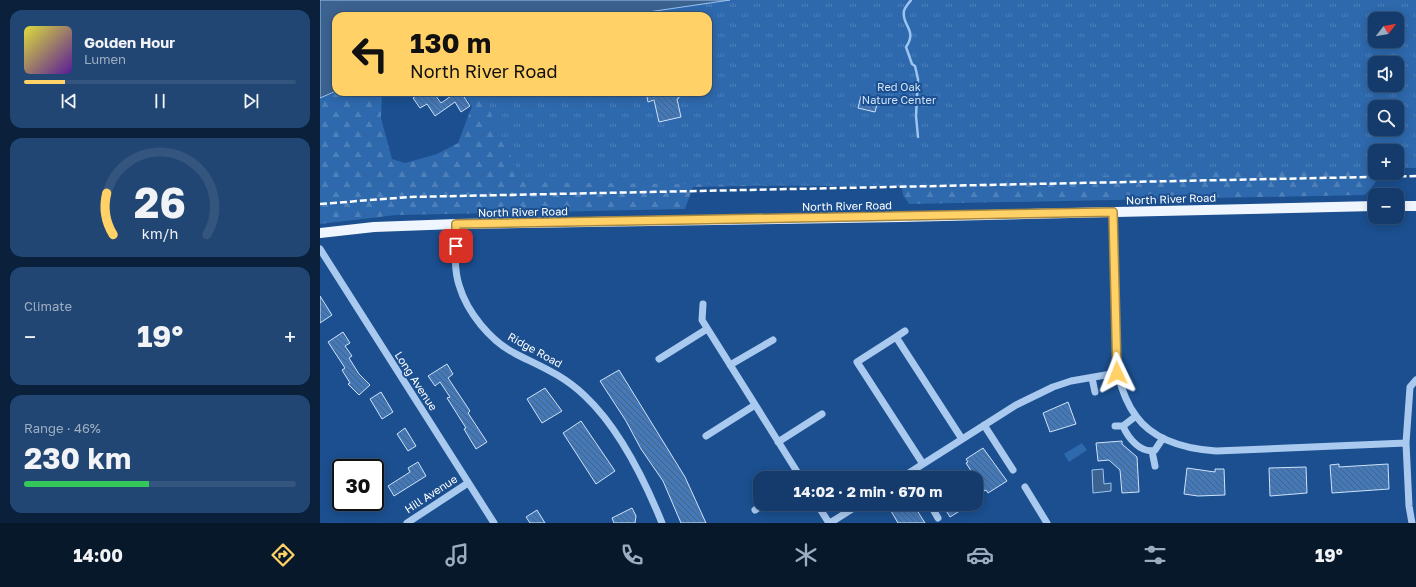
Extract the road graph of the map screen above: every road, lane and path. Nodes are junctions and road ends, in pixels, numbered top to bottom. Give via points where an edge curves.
1 (1368, 206) edge
2 (1404, 206) edge
3 (1416, 206) edge
4 (1113, 212) junction
5 (456, 224) junction
6 (320, 233) edge
7 (320, 250) edge
8 (703, 304) dead end
9 (707, 329) junction
10 (905, 331) dead end
11 (896, 338) junction
12 (773, 340) dead end
13 (659, 359) dead end
14 (730, 366) junction
15 (1117, 373) junction
16 (1092, 378) junction
17 (1416, 380) edge
18 (1095, 392) dead end
19 (755, 405) junction
20 (822, 414) dead end
21 (1136, 416) junction
22 (984, 425) junction
23 (1115, 426) dead end
24 (1123, 426) junction
25 (706, 436) dead end
26 (1163, 438) junction
27 (962, 439) junction
28 (778, 442) junction
29 (1406, 443) junction
30 (1152, 451) junction
31 (923, 464) junction
32 (1155, 466) dead end
33 (1013, 470) dead end
34 (796, 471) edge
35 (915, 471) edge
36 (468, 483) junction
37 (1025, 487) dead end
38 (822, 511) edge
39 (845, 511) edge
40 (934, 511) edge
41 (938, 518) dead end
42 (407, 523) edge
43 (494, 523) edge
44 (662, 523) edge
45 (830, 523) edge
46 (1047, 523) edge
47 (1412, 523) edge

1 - 4 main road, North River Road
2 - 3 main road
4 - 5 main road, North River Road
4 - 15 street
5 - 6 main road, North River Road via 374,227
5 - 44 street, Ridge Road via 456,270 459,284 478,319 504,347 553,371 585,396 599,411 636,467
7 - 36 street, Long Avenue
8 - 9 street via 702,320
9 - 13 street
9 - 14 street
10 - 11 street
11 - 27 street
11 - 31 street via 857,362
12 - 14 street
14 - 19 street
15 - 16 street
15 - 21 street via 1124,395
16 - 18 street
16 - 22 street via 1071,382 1034,395
17 - 29 street via 1410,387
19 - 25 street
19 - 28 street
20 - 28 street
21 - 24 street
21 - 26 street
22 - 27 street
22 - 33 street
23 - 24 street
24 - 30 street via 1127,435 1143,450
26 - 29 street via 1196,450 1216,451
26 - 30 street
27 - 31 street
28 - 34 street
29 - 47 street
30 - 32 street
31 - 35 street
36 - 42 street, Hill Avenue
36 - 43 street, Long Avenue
37 - 46 street
38 - 45 street
39 - 45 street
40 - 41 street

